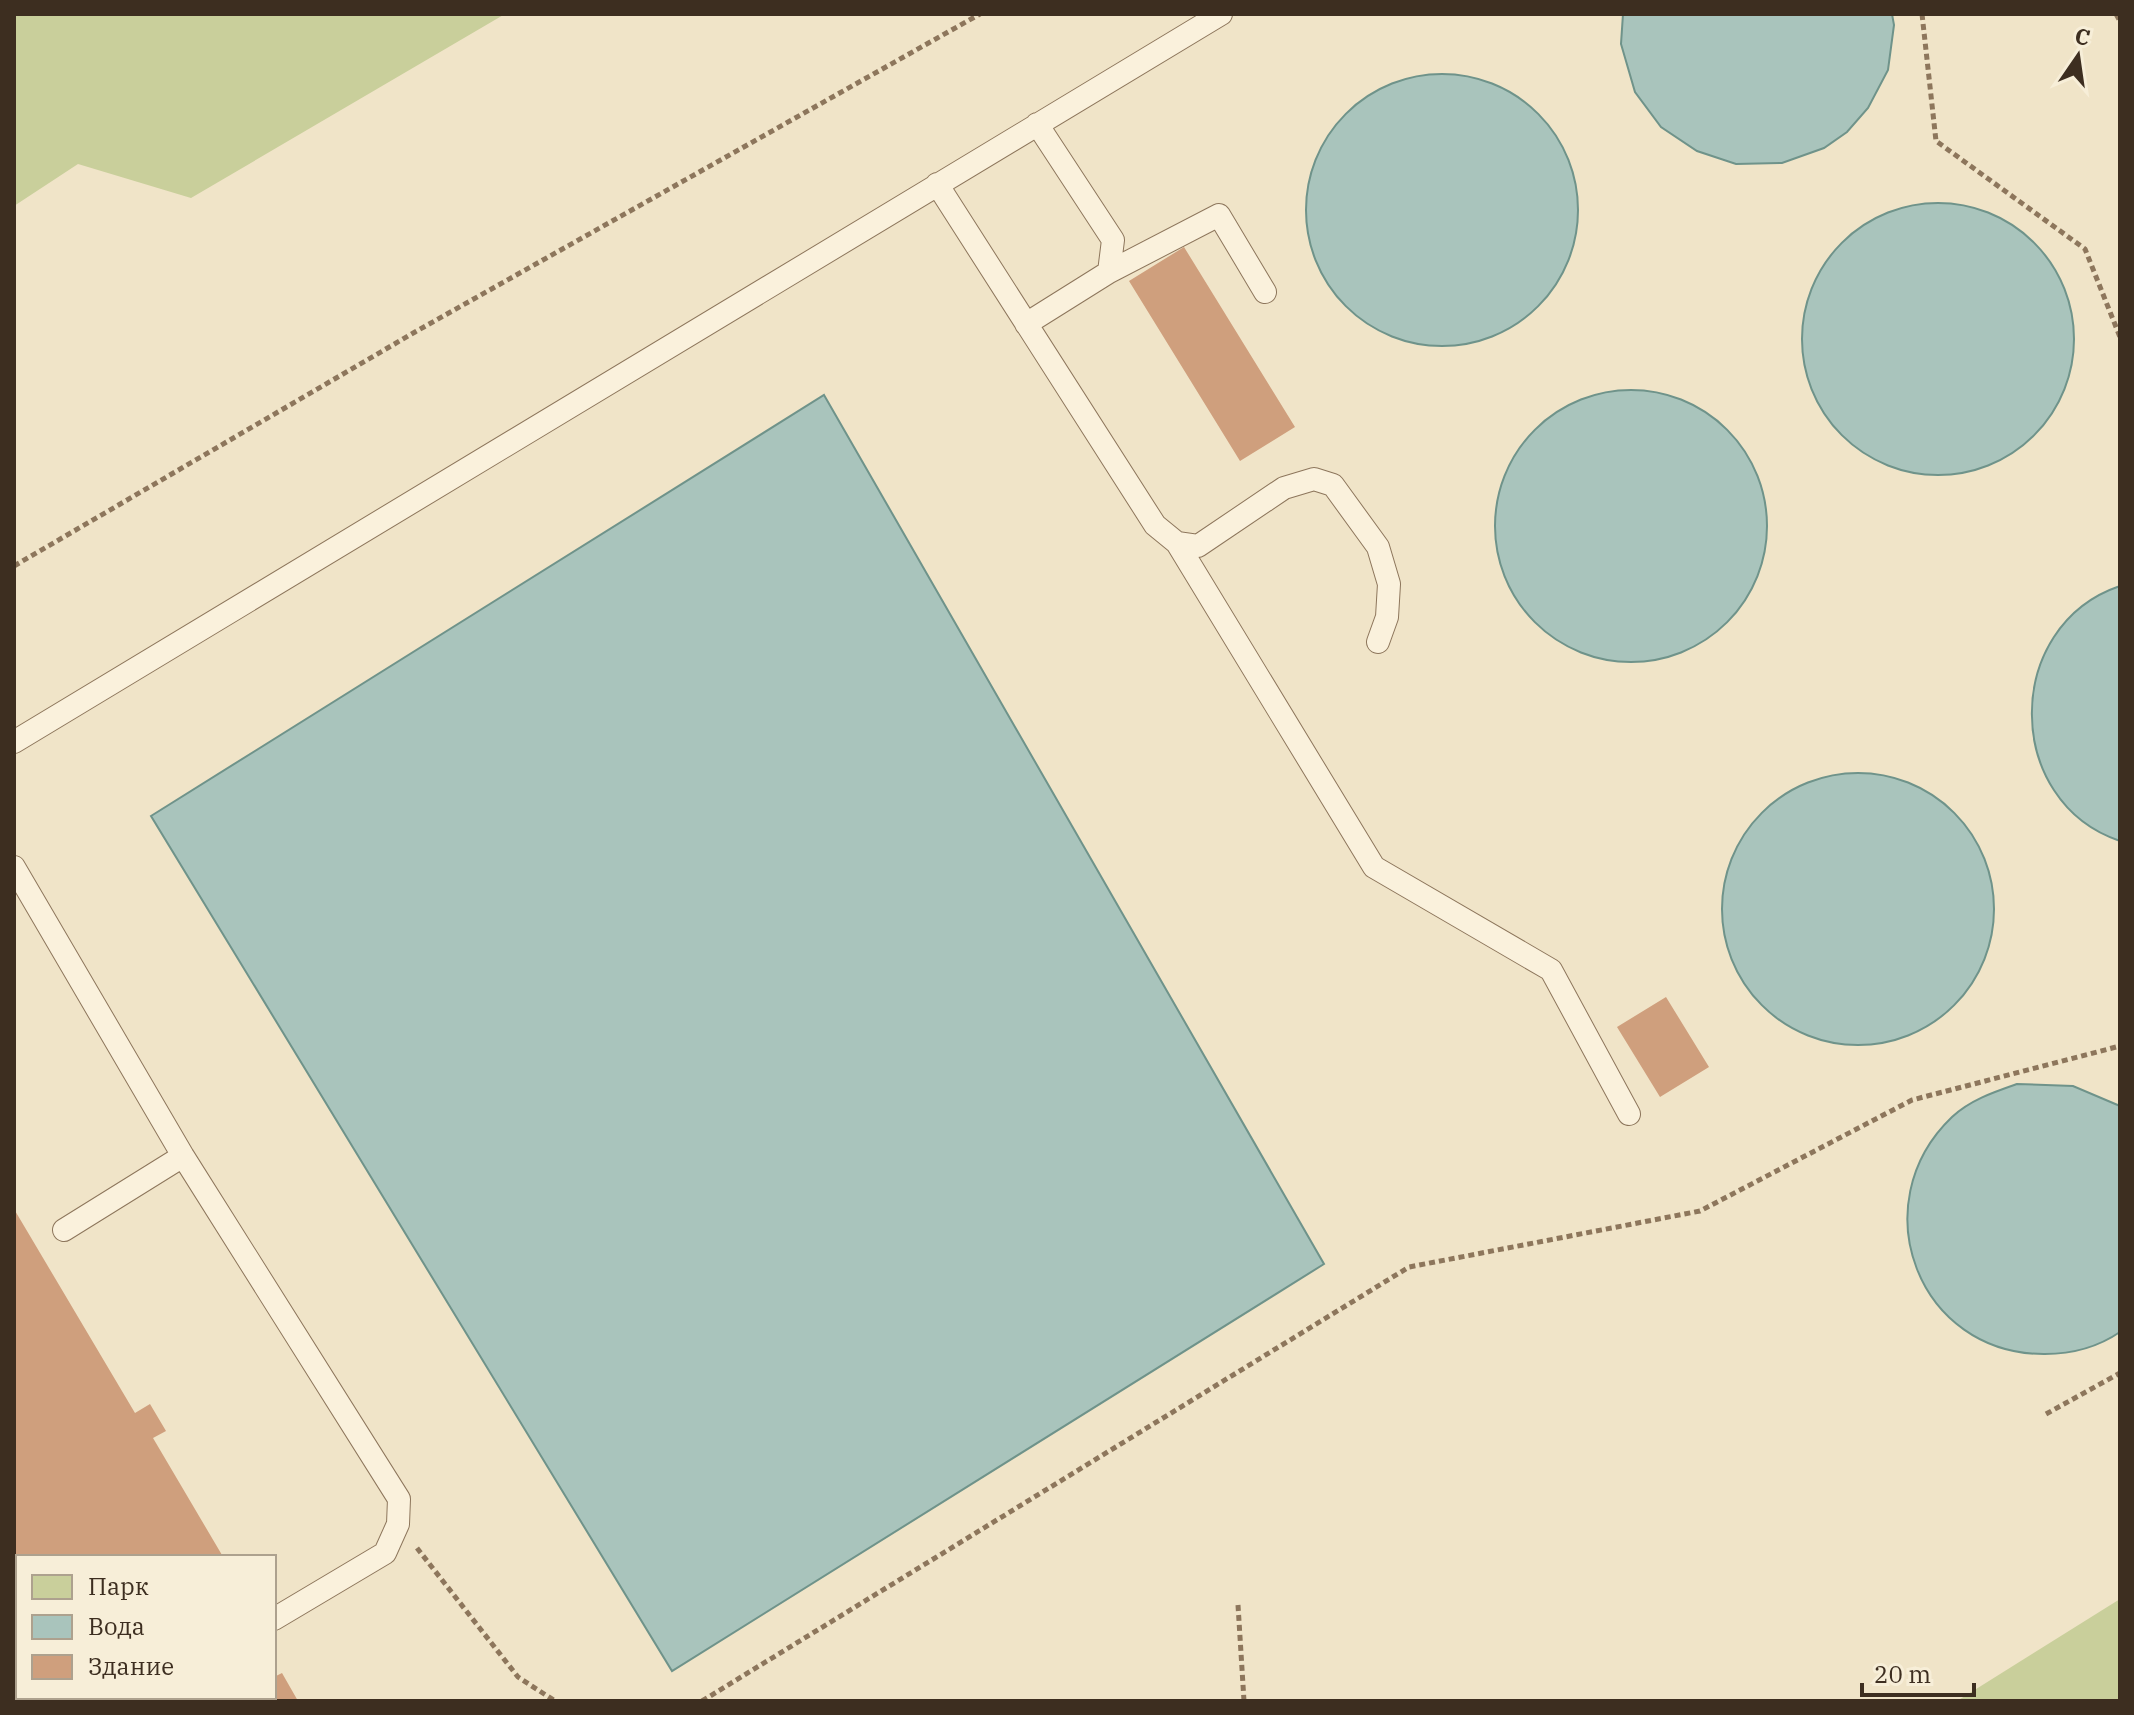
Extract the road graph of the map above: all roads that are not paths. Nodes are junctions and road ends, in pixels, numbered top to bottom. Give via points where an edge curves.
1 (1221, 14) edge
2 (1037, 124) junction
3 (937, 184) junction
4 (1109, 272) junction
5 (1265, 292) dead end
6 (1026, 324) junction
7 (1177, 543) junction
8 (1378, 642) dead end
9 (14, 742) edge
10 (14, 867) edge
11 (1629, 1114) dead end
12 (183, 1156) junction
13 (64, 1230) dead end
14 (276, 1618) edge

1 - 2 lane
2 - 3 lane
2 - 4 lane via 1113,240
3 - 6 lane
3 - 9 lane
4 - 5 lane via 1219,215
4 - 6 lane
6 - 7 lane via 1155,525
7 - 8 lane via 1198,546 1284,488 1314,479 1333,485 1378,547 1389,584 1387,617
7 - 11 lane via 1374,867 1551,970
10 - 12 lane
12 - 13 lane
12 - 14 lane via 399,1499 398,1524 385,1553

